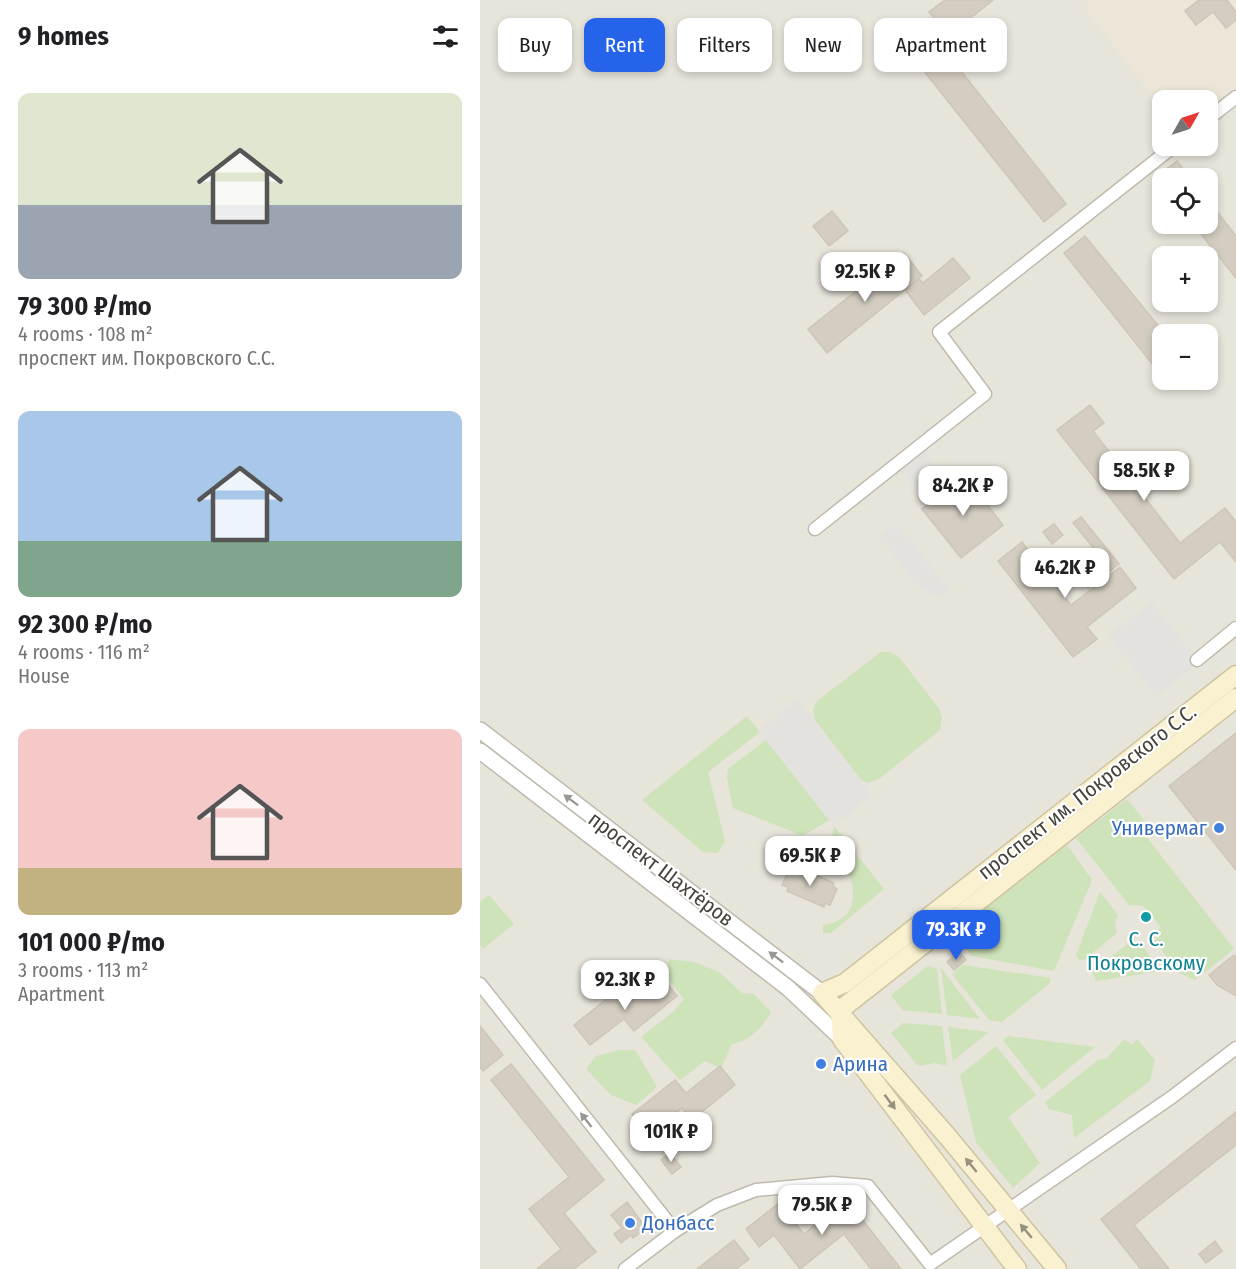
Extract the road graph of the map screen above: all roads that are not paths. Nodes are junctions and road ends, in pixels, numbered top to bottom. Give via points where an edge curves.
1 (1236, 96) edge
2 (1218, 111) edge
3 (1161, 156) edge
4 (815, 529) dead end
5 (1236, 628) edge
6 (1197, 660) dead end
7 (1236, 675) edge
8 (1236, 698) edge
9 (480, 730) edge
10 (480, 751) edge
11 (845, 983) junction
12 (480, 984) edge
13 (822, 993) junction
14 (798, 998) junction
15 (840, 1010) junction
16 (842, 1039) junction
17 (1236, 1048) edge
18 (1009, 1211) junction
19 (985, 1227) junction
20 (675, 1232) junction
21 (625, 1269) edge
22 (1017, 1269) edge
23 (1057, 1269) edge

1 - 2 street
3 - 4 street via 939,332 985,394
5 - 6 street
7 - 11 main road, проспект им. Покровского С.С.
8 - 15 main road, проспект им. Покровского С.С.
13 -> 9 street, проспект Шахтёров
10 - 14 street, проспект Шахтёров
11 - 13 main road, проспект им. Покровского С.С.
11 - 15 main road
20 -> 12 street
13 - 15 main road, проспект Шахтёров
14 - 15 street, проспект Шахтёров
14 - 16 street, проспект Шахтёров
15 - 16 main road
18 -> 15 main road, проспект Шахтёров
16 -> 19 main road, проспект Шахтёров
17 - 18 street
18 - 19 street
23 -> 18 main road, проспект Шахтёров
19 - 20 street via 930,1264 867,1186 832,1183 756,1190 717,1205
19 - 22 main road, проспект Шахтёров
20 - 21 street

